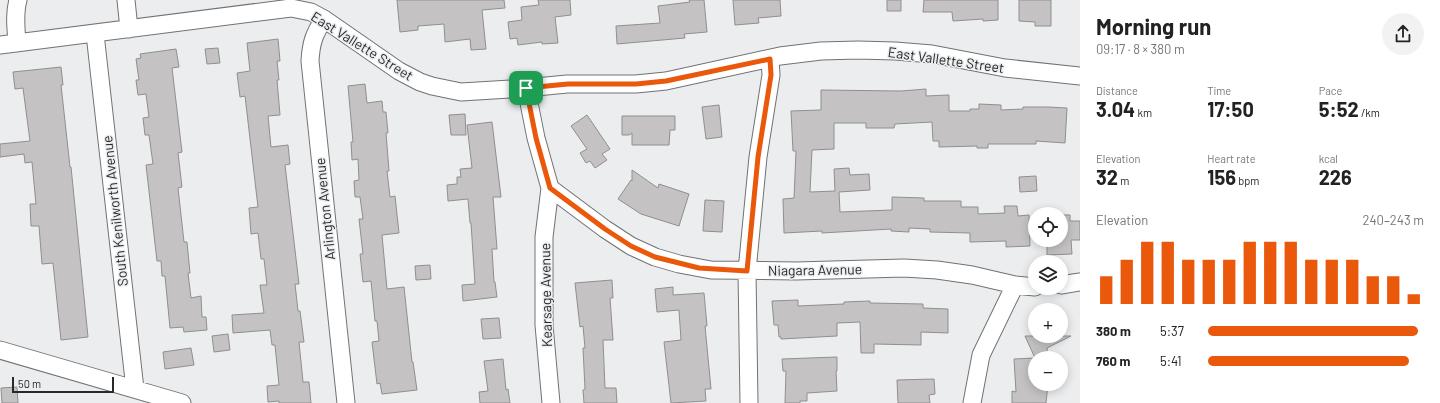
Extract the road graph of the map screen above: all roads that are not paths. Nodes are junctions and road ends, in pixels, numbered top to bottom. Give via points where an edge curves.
1 (18, 0) edge
2 (126, 0) edge
3 (324, 19) junction
4 (129, 28) junction
5 (95, 34) junction
6 (17, 43) junction
7 (0, 45) edge
8 (770, 59) junction
9 (1080, 76) edge
10 (526, 88) junction
11 (550, 188) junction
12 (747, 271) junction
13 (1080, 282) edge
14 (1068, 284) edge
15 (1015, 285) junction
16 (1028, 286) edge
17 (0, 350) edge
18 (135, 389) junction
19 (182, 403) edge
20 (346, 403) edge
21 (551, 403) edge
22 (750, 403) edge
23 (972, 403) edge

1 - 6 street via 15,24
2 - 4 street
3 - 4 street, East Vallette Street via 311,12 291,8
3 - 10 street, East Vallette Street via 399,71 420,82 461,92
3 - 20 street, Arlington Avenue via 311,44 310,61
4 - 5 street, East Vallette Street
5 - 6 street, East Vallette Street
5 - 18 street, South Kenilworth Avenue
6 - 7 street, East Vallette Street
8 - 9 street, East Vallette Street via 821,52 895,51 932,54 1005,68
8 - 10 street, East Vallette Street via 666,81
8 - 12 street via 771,75 758,157
10 - 11 street
11 - 12 street, Niagara Avenue via 605,229 631,246 655,257 699,268
11 - 21 street, Kearsage Avenue via 544,237 544,325
12 - 15 street, Niagara Avenue via 904,268 972,275
12 - 22 street
13 - 14 street
15 - 16 street, Niagara Avenue
15 - 23 street via 980,355
17 - 18 street
18 - 19 street

